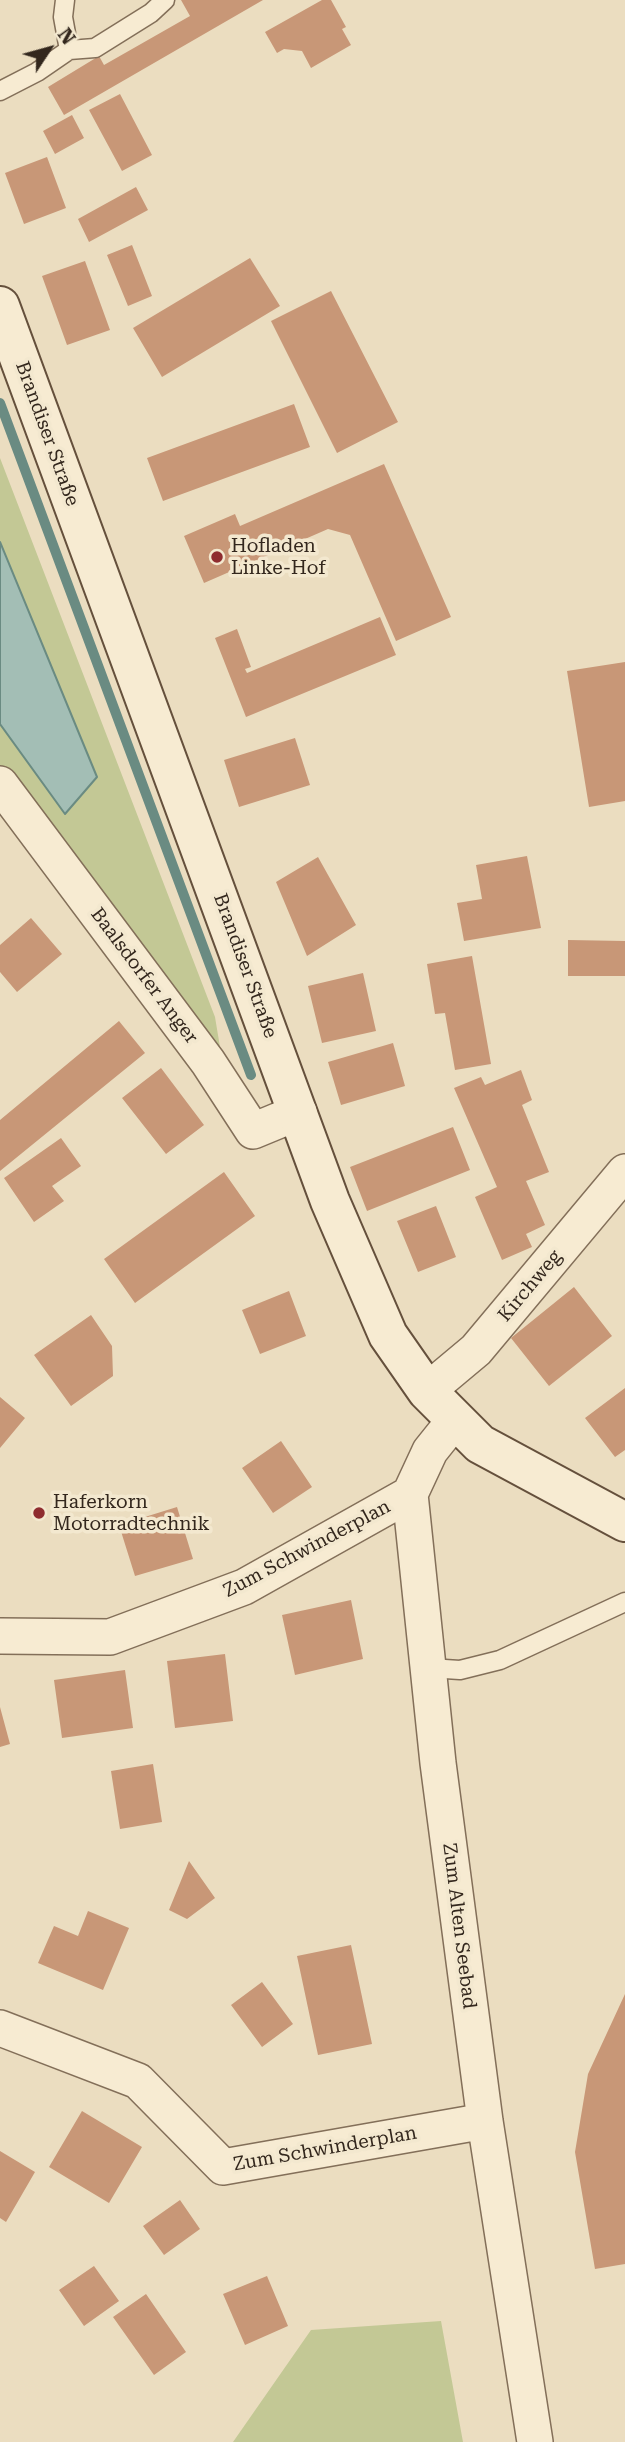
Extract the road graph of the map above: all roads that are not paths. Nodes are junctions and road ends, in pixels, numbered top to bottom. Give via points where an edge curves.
1 (65, 0) edge
2 (164, 0) edge
3 (69, 50) junction
4 (0, 91) edge
5 (0, 306) edge
6 (7, 351) edge
7 (0, 784) edge
8 (299, 1112) junction
9 (625, 1172) edge
10 (427, 1391) junction
11 (454, 1421) junction
12 (410, 1494) junction
13 (625, 1522) edge
14 (625, 1602) edge
15 (0, 1636) edge
16 (429, 1668) junction
17 (0, 2028) edge
18 (485, 2121) junction
19 (535, 2442) edge

1 - 3 lane
2 - 3 lane via 152,13 95,48
3 - 4 lane
5 - 6 street, Brandiser Straße
6 - 8 street, Brandiser Straße
7 - 8 street, Baalsdorfer Anger via 208,1062 253,1131
8 - 10 street, Brandiser Straße via 369,1296 388,1335
9 - 10 street, Kirchweg via 476,1350
10 - 11 street, Brandiser Straße
11 - 12 street via 430,1451
11 - 13 street, Brandiser Straße via 510,1462
12 - 15 street, Zum Schwinderplan via 244,1587 110,1637
12 - 16 street, Zum Alten Seebad
14 - 16 lane via 500,1660 460,1670
16 - 18 street, Zum Alten Seebad
17 - 18 street, Zum Schwinderplan via 138,2081 223,2167
18 - 19 street, Zum Alten Seebad

